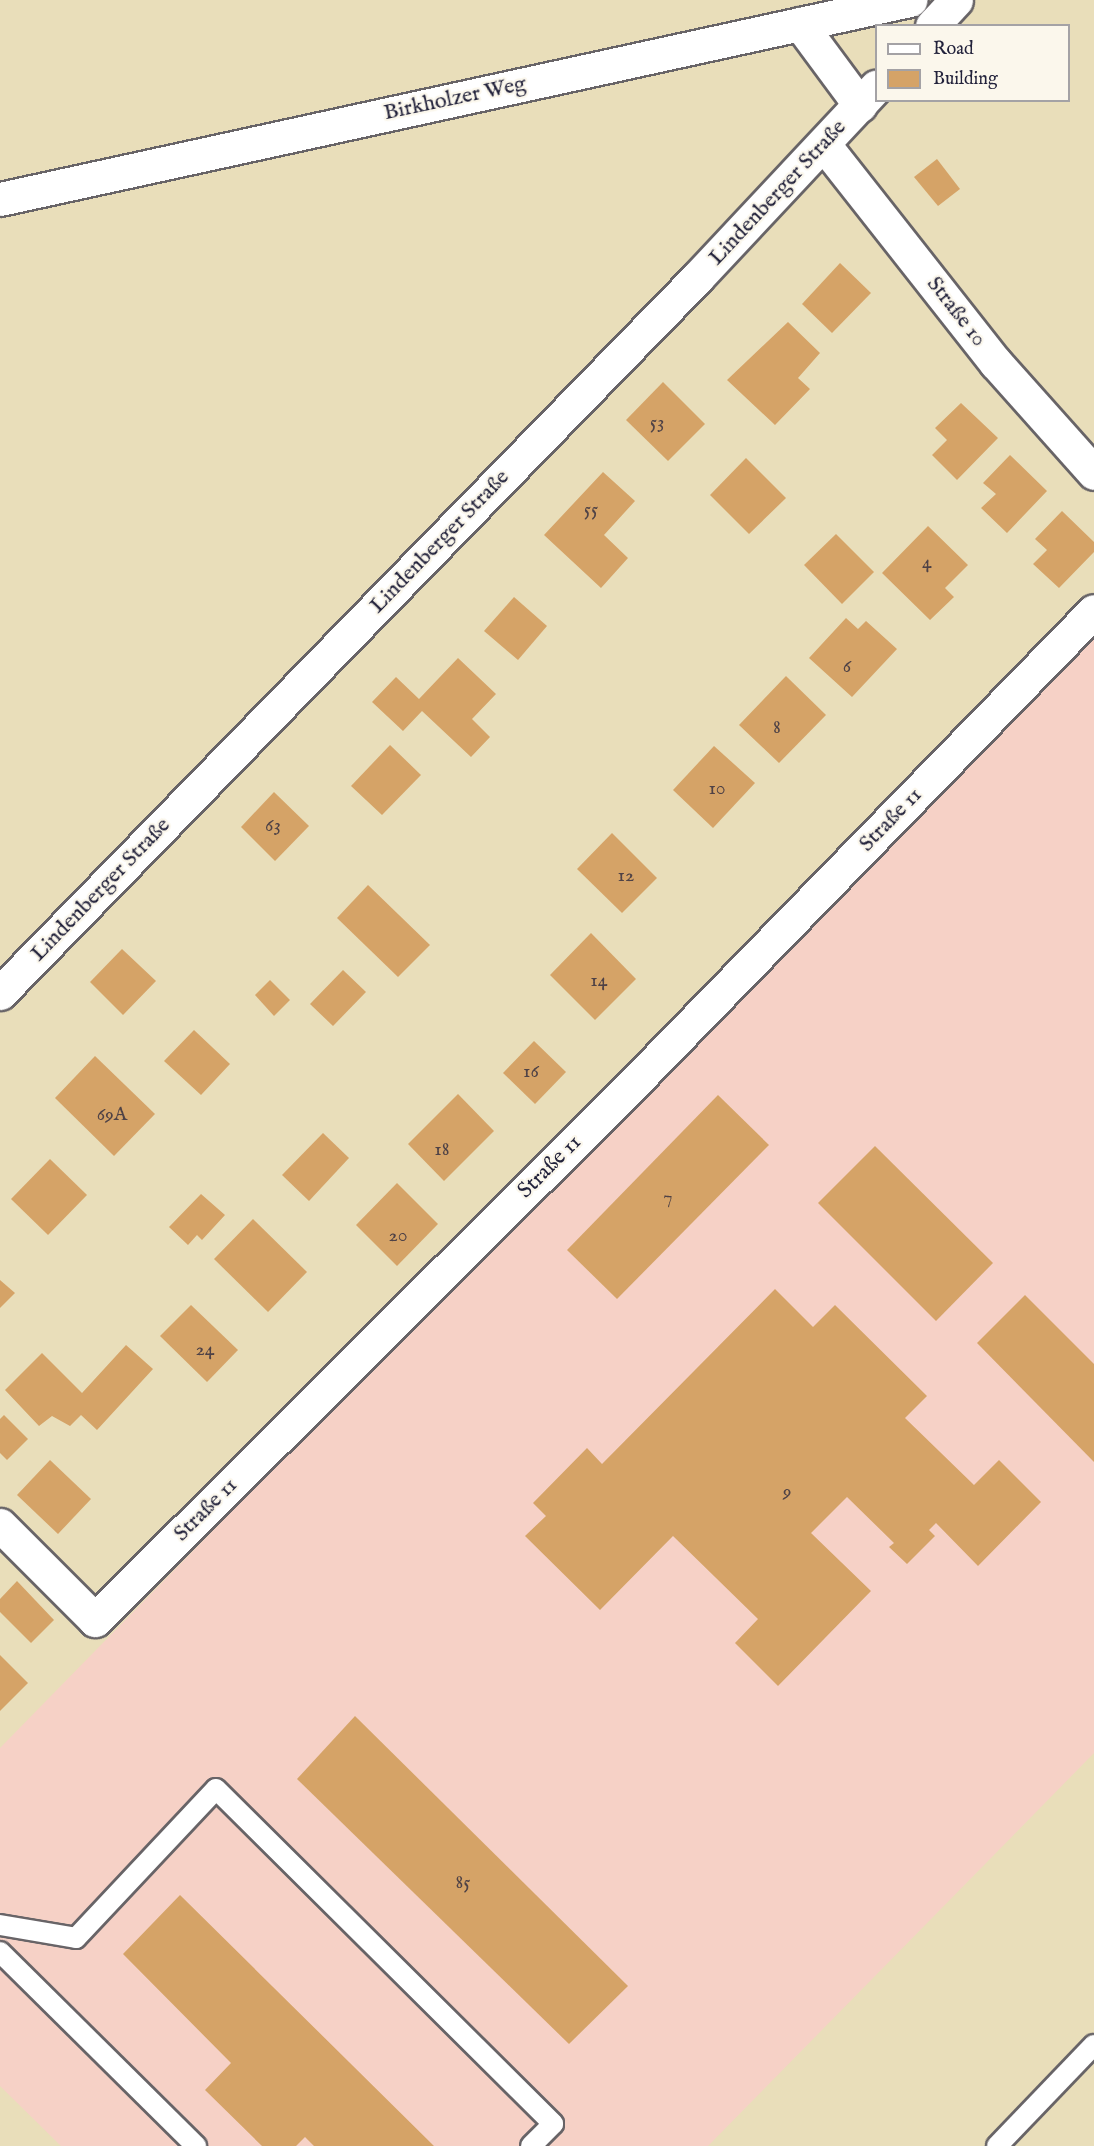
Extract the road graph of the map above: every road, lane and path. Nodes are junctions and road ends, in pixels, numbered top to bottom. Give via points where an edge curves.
1 (910, 0) edge
2 (800, 24) junction
3 (868, 96) edge
4 (825, 146) junction
5 (0, 199) edge
6 (1094, 473) edge
7 (1094, 611) edge
8 (0, 993) edge
9 (0, 1525) edge
10 (0, 1925) edge
11 (0, 1952) edge
12 (1094, 2045) edge
13 (196, 2146) edge
14 (531, 2146) edge
15 (998, 2146) edge

1 - 2 street, Birkholzer Weg
2 - 3 street
2 - 5 street, Birkholzer Weg
3 - 4 street, Lindenberger Straße
4 - 6 street, Straße 10 via 996,363
4 - 8 street, Lindenberger Straße
7 - 9 street, Straße 11 via 633,1084 95,1620
10 - 14 lane via 76,1938 216,1789 553,2124
11 - 13 lane
12 - 15 lane

